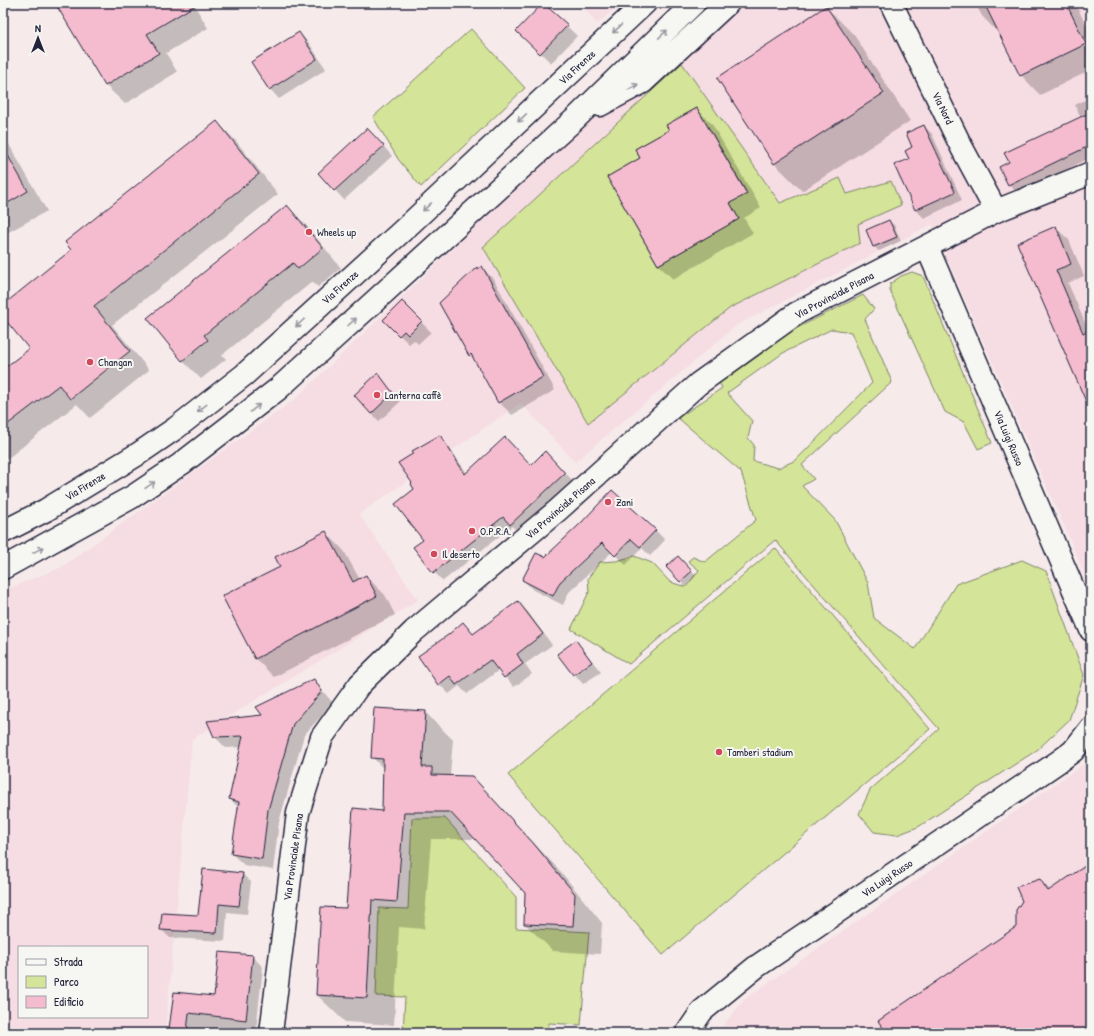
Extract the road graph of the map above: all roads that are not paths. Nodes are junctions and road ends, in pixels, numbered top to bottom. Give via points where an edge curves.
1 (646, 3) edge
2 (694, 3) edge
3 (728, 3) edge
4 (891, 3) edge
5 (575, 120) junction
6 (1091, 173) edge
7 (996, 212) junction
8 (927, 247) junction
9 (3, 532) edge
10 (3, 568) edge
11 (1091, 630) edge
12 (1091, 728) edge
13 (271, 1033) edge
14 (687, 1033) edge

1 -> 9 street, Via Firenze via 244,375 138,454 46,510
5 -> 2 street
5 -> 3 street via 643,82
4 - 7 street, Via Nord
10 -> 5 street via 132,497 230,428 282,385
6 - 7 street, Via Provinciale Pisana
7 - 8 street, Via Provinciale Pisana
8 - 11 street, Via Luigi Russo
8 - 13 street, Via Provinciale Pisana via 797,313 698,384 558,510 414,631 360,684 322,738 298,813
12 - 14 street, Via Luigi Russo via 1073,751 1058,762 756,967 702,1011

